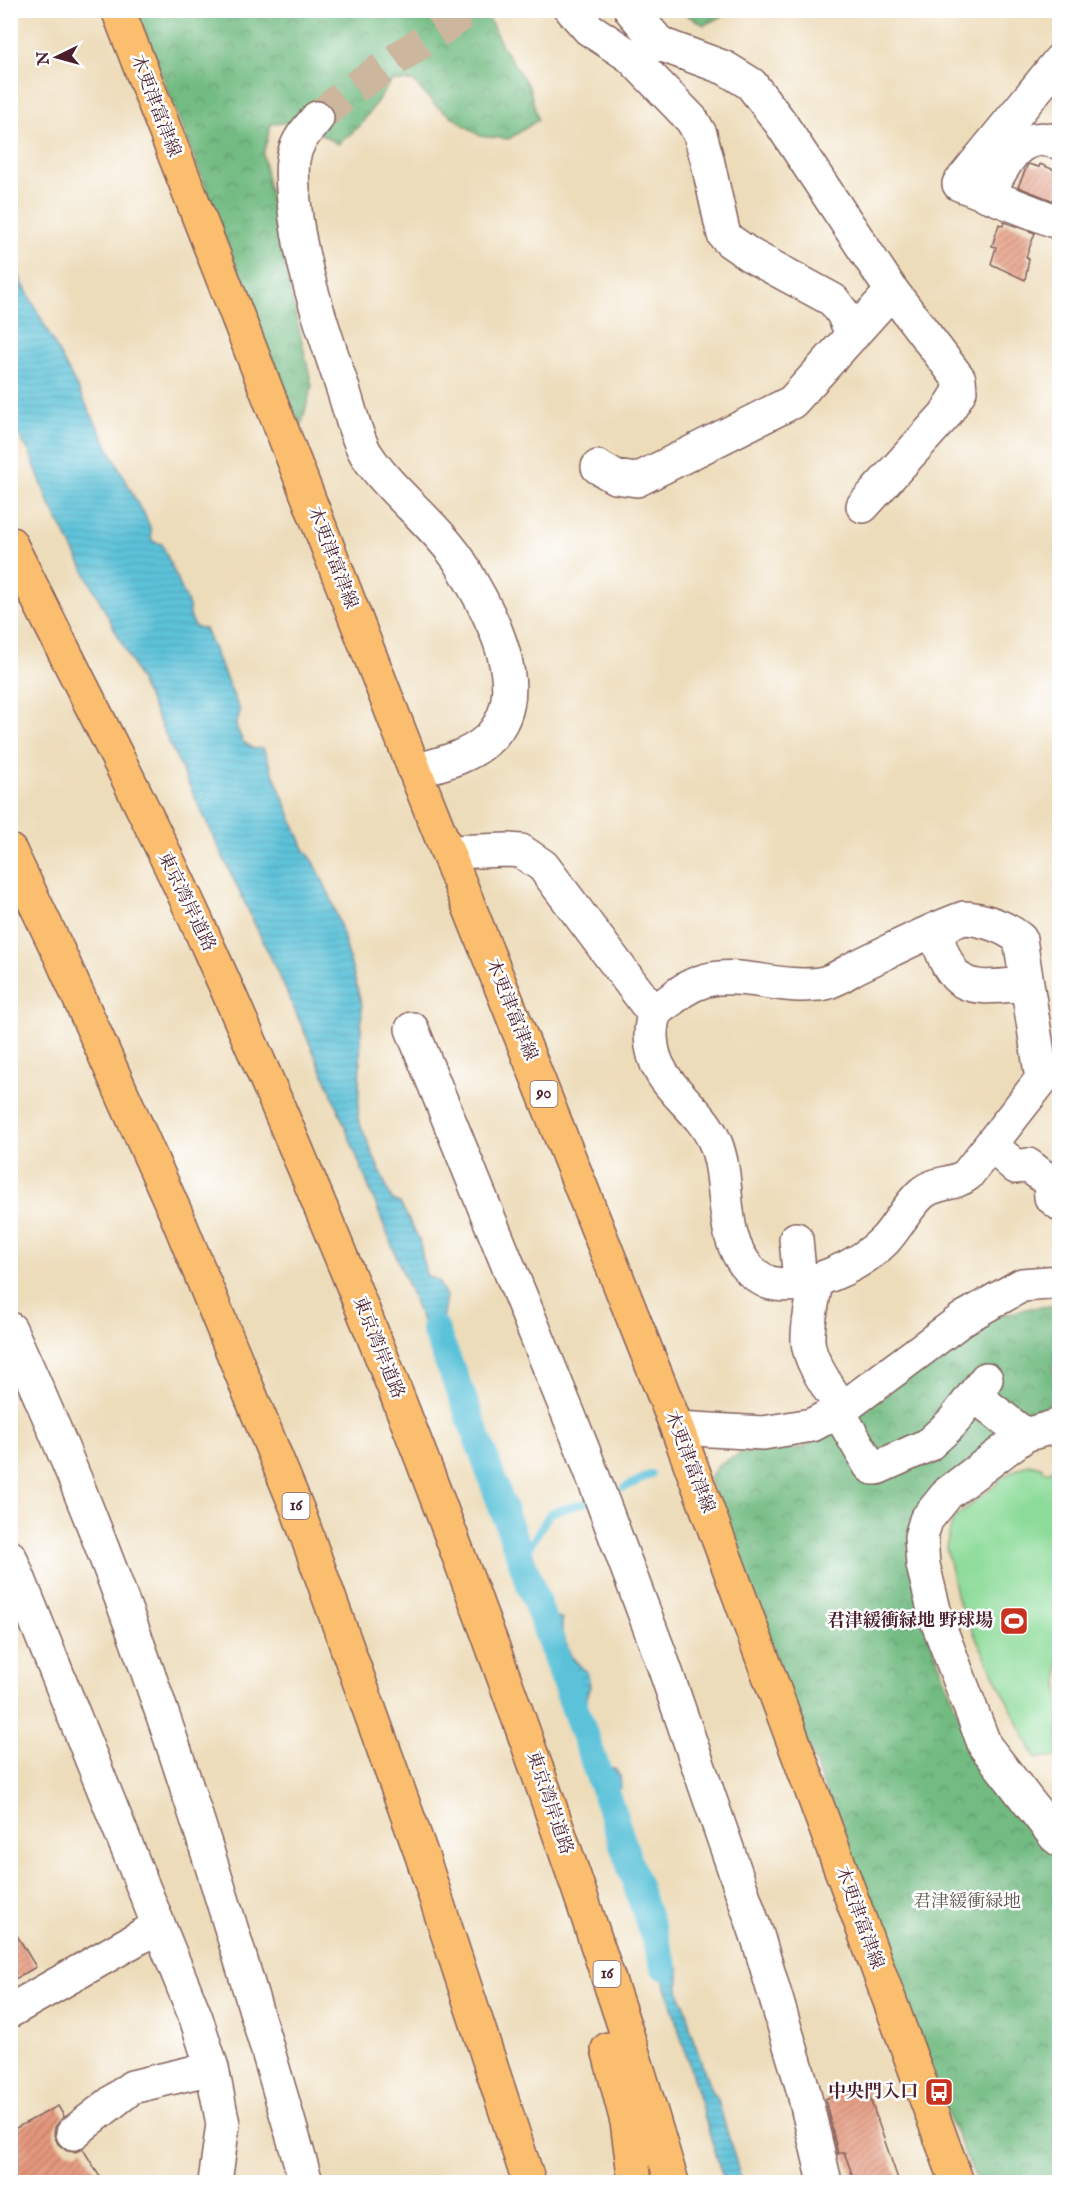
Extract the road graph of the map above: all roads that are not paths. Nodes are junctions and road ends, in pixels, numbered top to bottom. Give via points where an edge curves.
1 (118, 10) edge
2 (572, 10) edge
3 (632, 10) edge
4 (1059, 60) edge
5 (317, 118) tunnel mouth
6 (1059, 143) edge
7 (987, 195) junction
8 (1059, 223) edge
9 (892, 291) junction
10 (853, 335) junction
11 (598, 466) dead end
12 (863, 506) dead end
13 (10, 543) edge
14 (415, 771) junction
15 (10, 851) edge
16 (448, 852) junction
17 (934, 930) junction
18 (1027, 984) junction
19 (654, 1014) junction
20 (412, 1029) dead end
21 (990, 1145) junction
22 (1059, 1204) edge
23 (796, 1239) dead end
24 (811, 1281) junction
25 (1059, 1282) edge
26 (10, 1329) edge
27 (840, 1410) junction
28 (1059, 1425) edge
29 (677, 1428) junction
30 (1024, 1435) junction
31 (10, 1557) edge
32 (537, 1768) junction
33 (1059, 1840) edge
34 (159, 1926) junction
35 (10, 2011) edge
36 (212, 2068) junction
37 (73, 2133) dead end
38 (215, 2182) edge
39 (306, 2182) edge
40 (529, 2182) edge
41 (635, 2182) edge
42 (672, 2182) edge
43 (825, 2182) edge
44 (957, 2182) edge

1 - 14 main road, 木更津富津線 / 90
2 - 10 street via 589,29 630,56 692,120 700,134 722,227 730,242 833,300
3 - 9 street via 660,44 724,68 751,84
4 - 7 street via 958,184
5 - 14 street via 297,143 292,163 295,213 319,316 356,429 365,452 382,474 454,553 489,612 508,676 510,696 486,741 461,756
6 - 7 street via 1035,138 1025,142 1012,153
7 - 8 street
9 - 10 street
9 - 12 street via 951,366 959,379 960,391 945,415
10 - 11 street via 792,402 637,480 615,477
13 - 32 main road, 東京湾岸道路 / 16 via 203,936 270,1088 411,1428
14 - 16 main road, 木更津富津線 / 90
15 - 40 main road, 16 via 176,1214 298,1511 422,1856
16 - 19 street via 521,851 543,866
16 - 29 main road, 木更津富津線 / 90
17 - 18 street via 942,955 964,983 982,988
17 - 18 street via 964,918 1013,933 1020,939
17 - 19 street via 823,984 788,985 741,976 712,978 681,990
18 - 21 street via 1042,1079
19 - 24 street via 651,1047 656,1065 714,1139 721,1158 729,1227 739,1254 747,1267 771,1284
20 - 43 street via 583,1450 659,1652 758,1938
21 - 22 street via 1016,1167 1028,1166 1050,1182 1051,1197
21 - 24 street via 960,1181 931,1187 921,1194 884,1241 846,1268
23 - 24 street via 799,1270
24 - 27 street via 808,1341
25 - 27 street via 1022,1285 964,1318
26 - 39 street via 44,1402 119,1590 208,1852
27 - 29 street via 812,1425 763,1433
27 - 30 street via 873,1468 928,1445 952,1423 980,1387
28 - 30 street
29 - 44 main road, 木更津富津線 / 90
30 - 33 street via 948,1493 926,1520 921,1537 923,1565 936,1618 985,1746
31 - 34 street
32 - 41 main road via 571,1932 620,2090
32 - 42 main road, 東京湾岸道路 / 16
34 - 35 street
34 - 36 street
36 - 37 street via 132,2087
36 - 38 street via 223,2124

